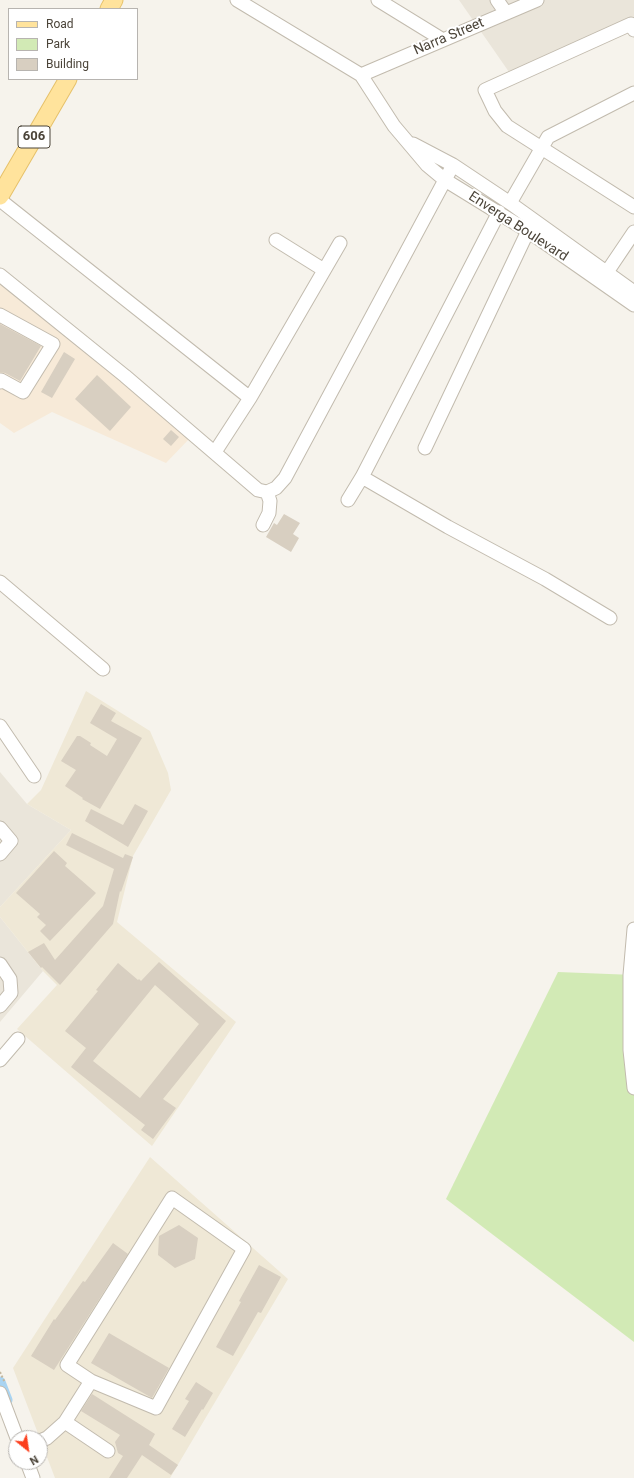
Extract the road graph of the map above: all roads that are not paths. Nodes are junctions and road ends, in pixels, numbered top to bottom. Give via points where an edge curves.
1 (237, 0) edge
2 (378, 0) edge
3 (497, 0) edge
4 (537, 0) edge
5 (506, 13) junction
6 (634, 30) edge
7 (443, 40) junction
8 (361, 75) junction
9 (67, 80) edge
10 (634, 93) edge
11 (408, 142) junction
12 (542, 148) junction
13 (453, 165) junction
14 (445, 180) junction
15 (0, 196) edge
16 (0, 200) edge
17 (510, 203) junction
18 (634, 207) edge
19 (499, 212) junction
20 (528, 231) junction
21 (634, 232) edge
22 (276, 240) dead end
23 (340, 243) dead end
24 (324, 270) junction
25 (607, 272) junction
26 (0, 275) edge
27 (634, 292) edge
28 (634, 305) edge
29 (0, 315) edge
30 (0, 382) edge
31 (250, 398) junction
32 (425, 448) dead end
33 (216, 452) junction
34 (362, 477) junction
35 (267, 492) junction
36 (348, 500) dead end
37 (263, 525) dead end
38 (0, 582) edge
39 (610, 618) dead end
40 (103, 669) dead end
41 (0, 726) edge
42 (34, 776) dead end
43 (0, 828) edge
44 (0, 854) edge
45 (634, 929) edge
46 (0, 964) edge
47 (0, 1006) edge
48 (18, 1039) dead end
49 (0, 1060) edge
50 (634, 1088) edge
51 (91, 1381) junction
52 (0, 1393) edge
53 (65, 1422) junction
54 (14, 1430) edge
55 (48, 1437) edge
56 (108, 1451) dead end

1 - 8 street, Enverga Boulevard
2 - 7 street
3 - 5 street
4 - 5 street, Narra Street
5 - 7 street, Narra Street
6 - 12 street via 631,24 485,90 495,111 507,126
7 - 8 street, Narra Street
8 - 11 street, Enverga Boulevard via 394,126
9 - 15 main road, 606
10 - 12 street via 548,136
11 - 13 street, Enverga Boulevard
11 - 14 street, Enverga Boulevard via 427,165
12 - 17 street
12 - 18 street
13 - 14 street
13 - 17 street, Enverga Boulevard
14 - 19 street, Enverga Boulevard
14 - 35 street via 285,478 276,488
16 - 31 street
17 - 25 street, Enverga Boulevard
19 - 20 street, Enverga Boulevard
19 - 34 street
20 - 28 street, Enverga Boulevard
20 - 32 street
21 - 25 street
22 - 24 street
23 - 24 street
24 - 31 street
25 - 27 street, Enverga Boulevard
26 - 33 street
29 - 30 street via 54,344 23,392 1,380
31 - 33 street
33 - 35 street via 258,490
34 - 36 street
34 - 39 street
35 - 37 street via 270,501 269,513
38 - 40 street
41 - 42 street
43 - 44 street via 11,841
45 - 50 street via 630,975 630,1050
46 - 47 street via 10,979 11,993
48 - 49 street
51 - 51 street via 156,1408 244,1249 172,1198 67,1365
51 - 53 street
52 - 54 street
53 - 55 street
53 - 56 street

